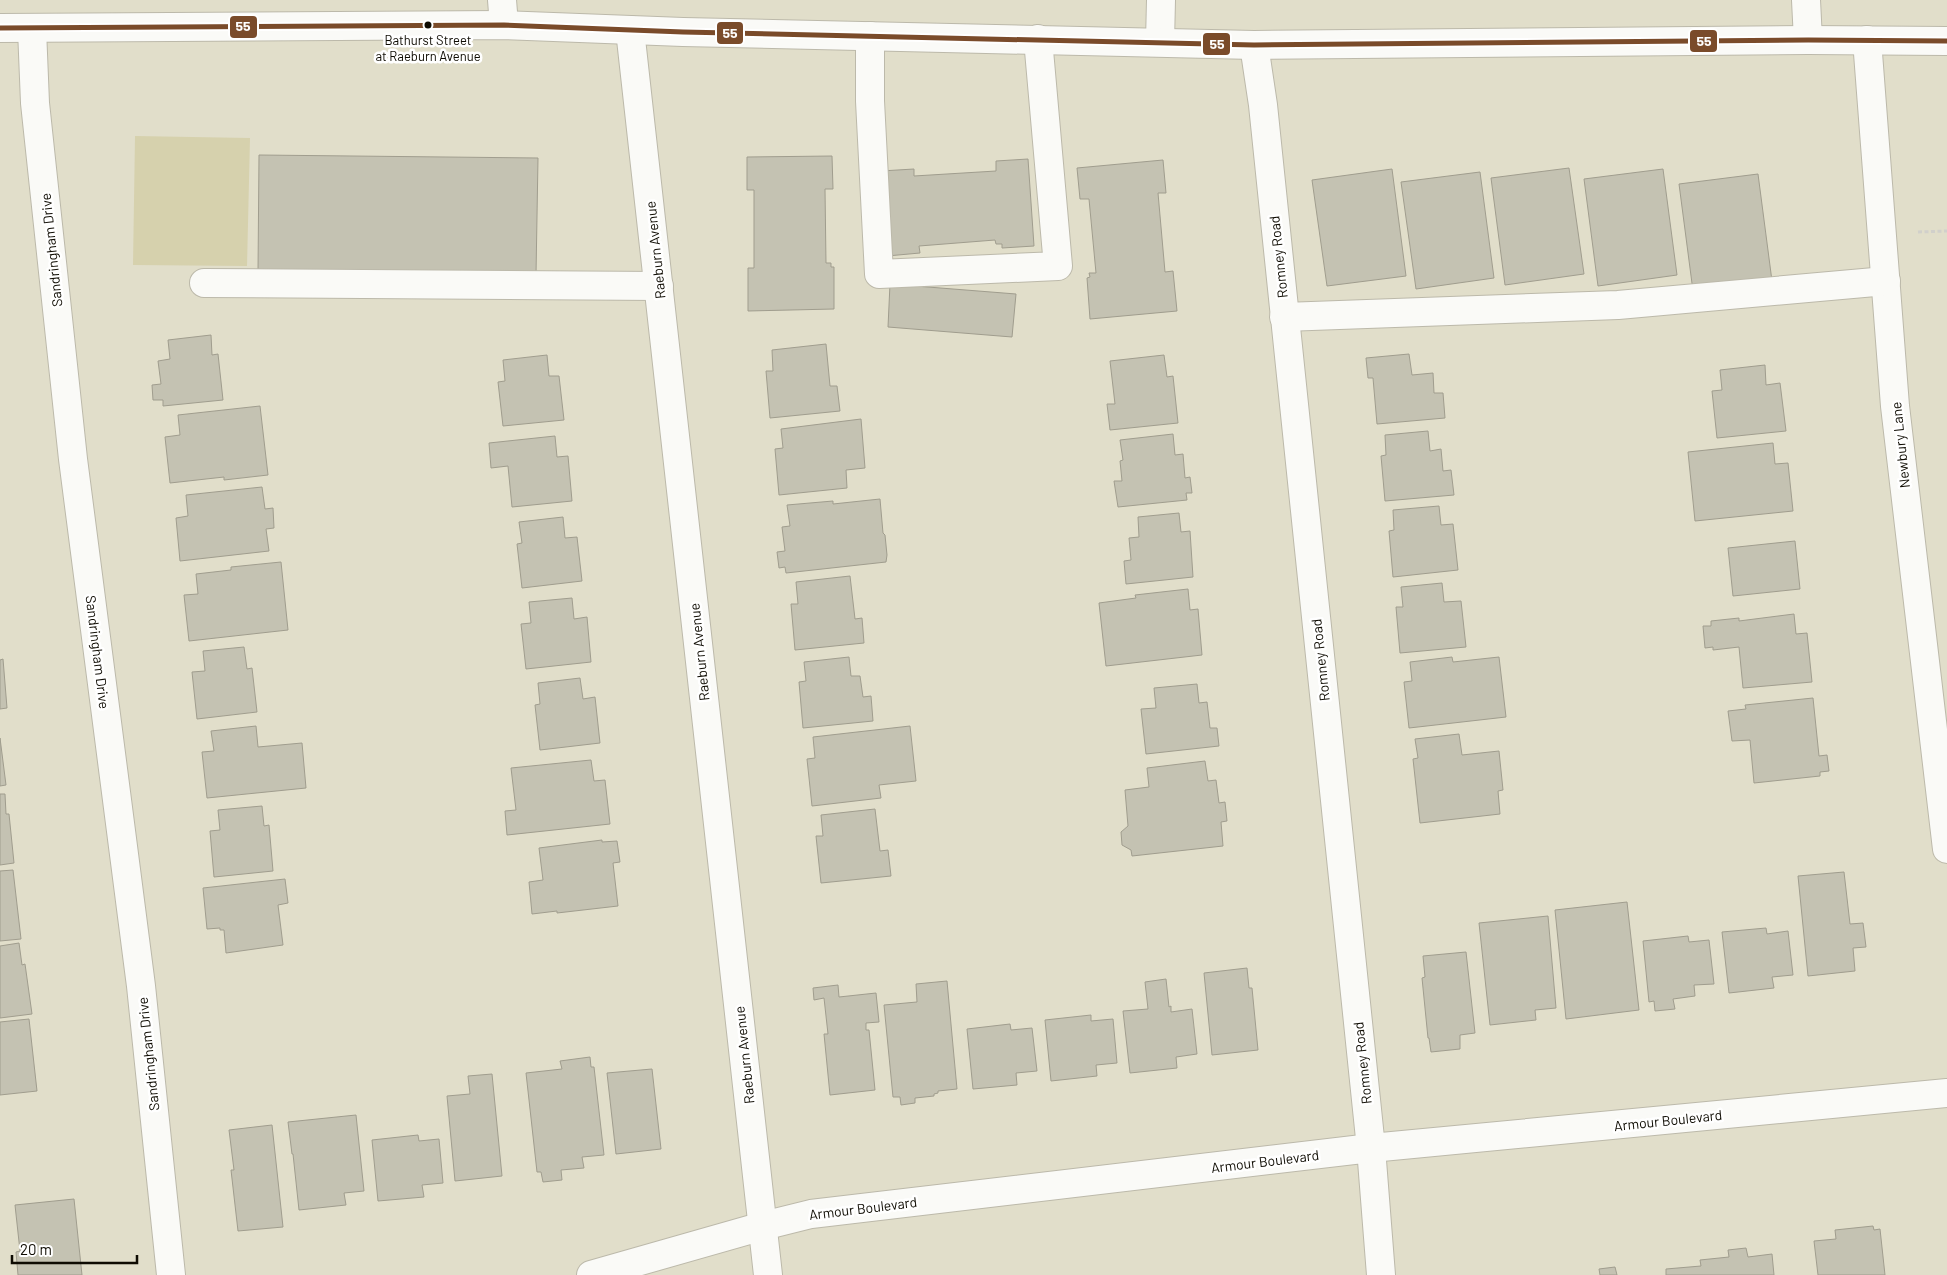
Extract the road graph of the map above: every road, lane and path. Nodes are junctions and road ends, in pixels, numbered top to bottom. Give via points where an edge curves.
1 (1161, 0) edge
2 (1806, 0) edge
3 (503, 12) edge
4 (0, 28) edge
5 (32, 29) junction
6 (630, 30) junction
7 (870, 36) junction
8 (1038, 39) junction
9 (1808, 40) junction
10 (1867, 40) junction
11 (1947, 41) edge
12 (1160, 42) junction
13 (1254, 45) junction
14 (1886, 281) junction
15 (204, 283) dead end
16 (659, 286) junction
17 (1284, 317) junction
18 (1947, 849) edge
19 (1947, 1093) edge
20 (1371, 1148) junction
21 (763, 1226) junction
22 (171, 1275) edge
23 (590, 1275) edge
24 (768, 1275) edge
25 (1381, 1275) edge

1 - 12 street
2 - 9 street
3 - 5 street
3 - 6 street
4 - 5 street
5 - 22 street, Sandringham Drive via 35,103 73,459 141,986
6 - 7 street
6 - 16 street, Raeburn Avenue
7 - 8 street
7 - 8 street via 879,274 1058,266
8 - 12 street
9 - 10 street
9 - 13 street
10 - 11 street
10 - 14 street, Newbury Lane
12 - 13 street
13 - 17 street, Romney Road
14 - 17 street via 1618,305
14 - 18 street, Newbury Lane via 1895,406
15 - 16 street
16 - 21 street, Raeburn Avenue
17 - 20 street, Romney Road
19 - 20 street, Armour Boulevard
20 - 21 street, Armour Boulevard via 811,1214
20 - 25 street, Romney Road
21 - 23 street, Armour Boulevard
21 - 24 street, Raeburn Avenue

